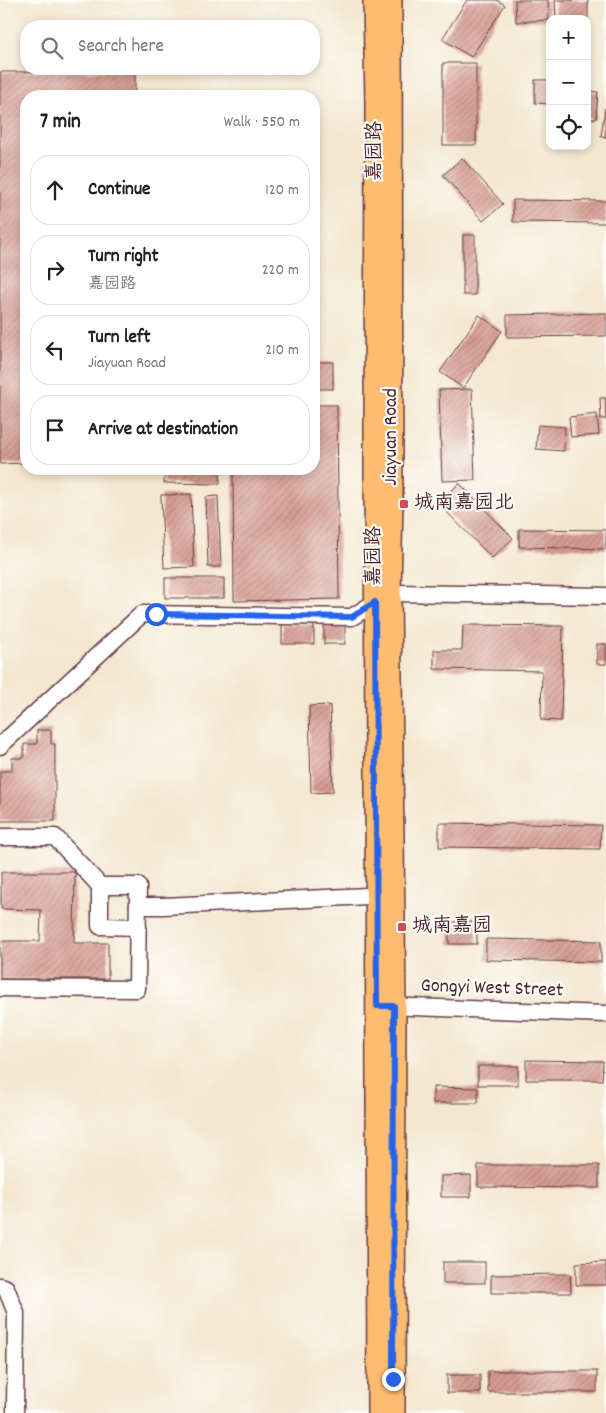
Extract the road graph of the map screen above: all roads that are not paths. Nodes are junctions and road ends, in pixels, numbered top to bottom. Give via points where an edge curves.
1 (374, 0) edge
2 (391, 0) edge
3 (606, 596) edge
4 (383, 597) junction
5 (0, 746) edge
6 (0, 837) edge
7 (100, 886) junction
8 (385, 896) junction
9 (138, 906) junction
10 (138, 927) junction
11 (0, 988) edge
12 (386, 1006) junction
13 (606, 1014) edge
14 (0, 1286) edge
15 (15, 1413) edge
16 (378, 1413) edge
17 (394, 1413) edge

1 - 4 main road, 嘉园路
2 - 4 main road, Jiayuan Road via 392,503
3 - 4 street
4 - 5 street via 352,617 142,614
4 - 8 main road, 嘉园路
6 - 7 street via 55,837
7 - 9 street via 138,886
7 - 10 street via 100,926
8 - 9 street
8 - 12 main road
9 - 10 street
10 - 11 street via 137,988
12 - 13 street, Gongyi West Street
12 - 16 main road
12 - 17 main road
14 - 15 street via 6,1288 16,1312

